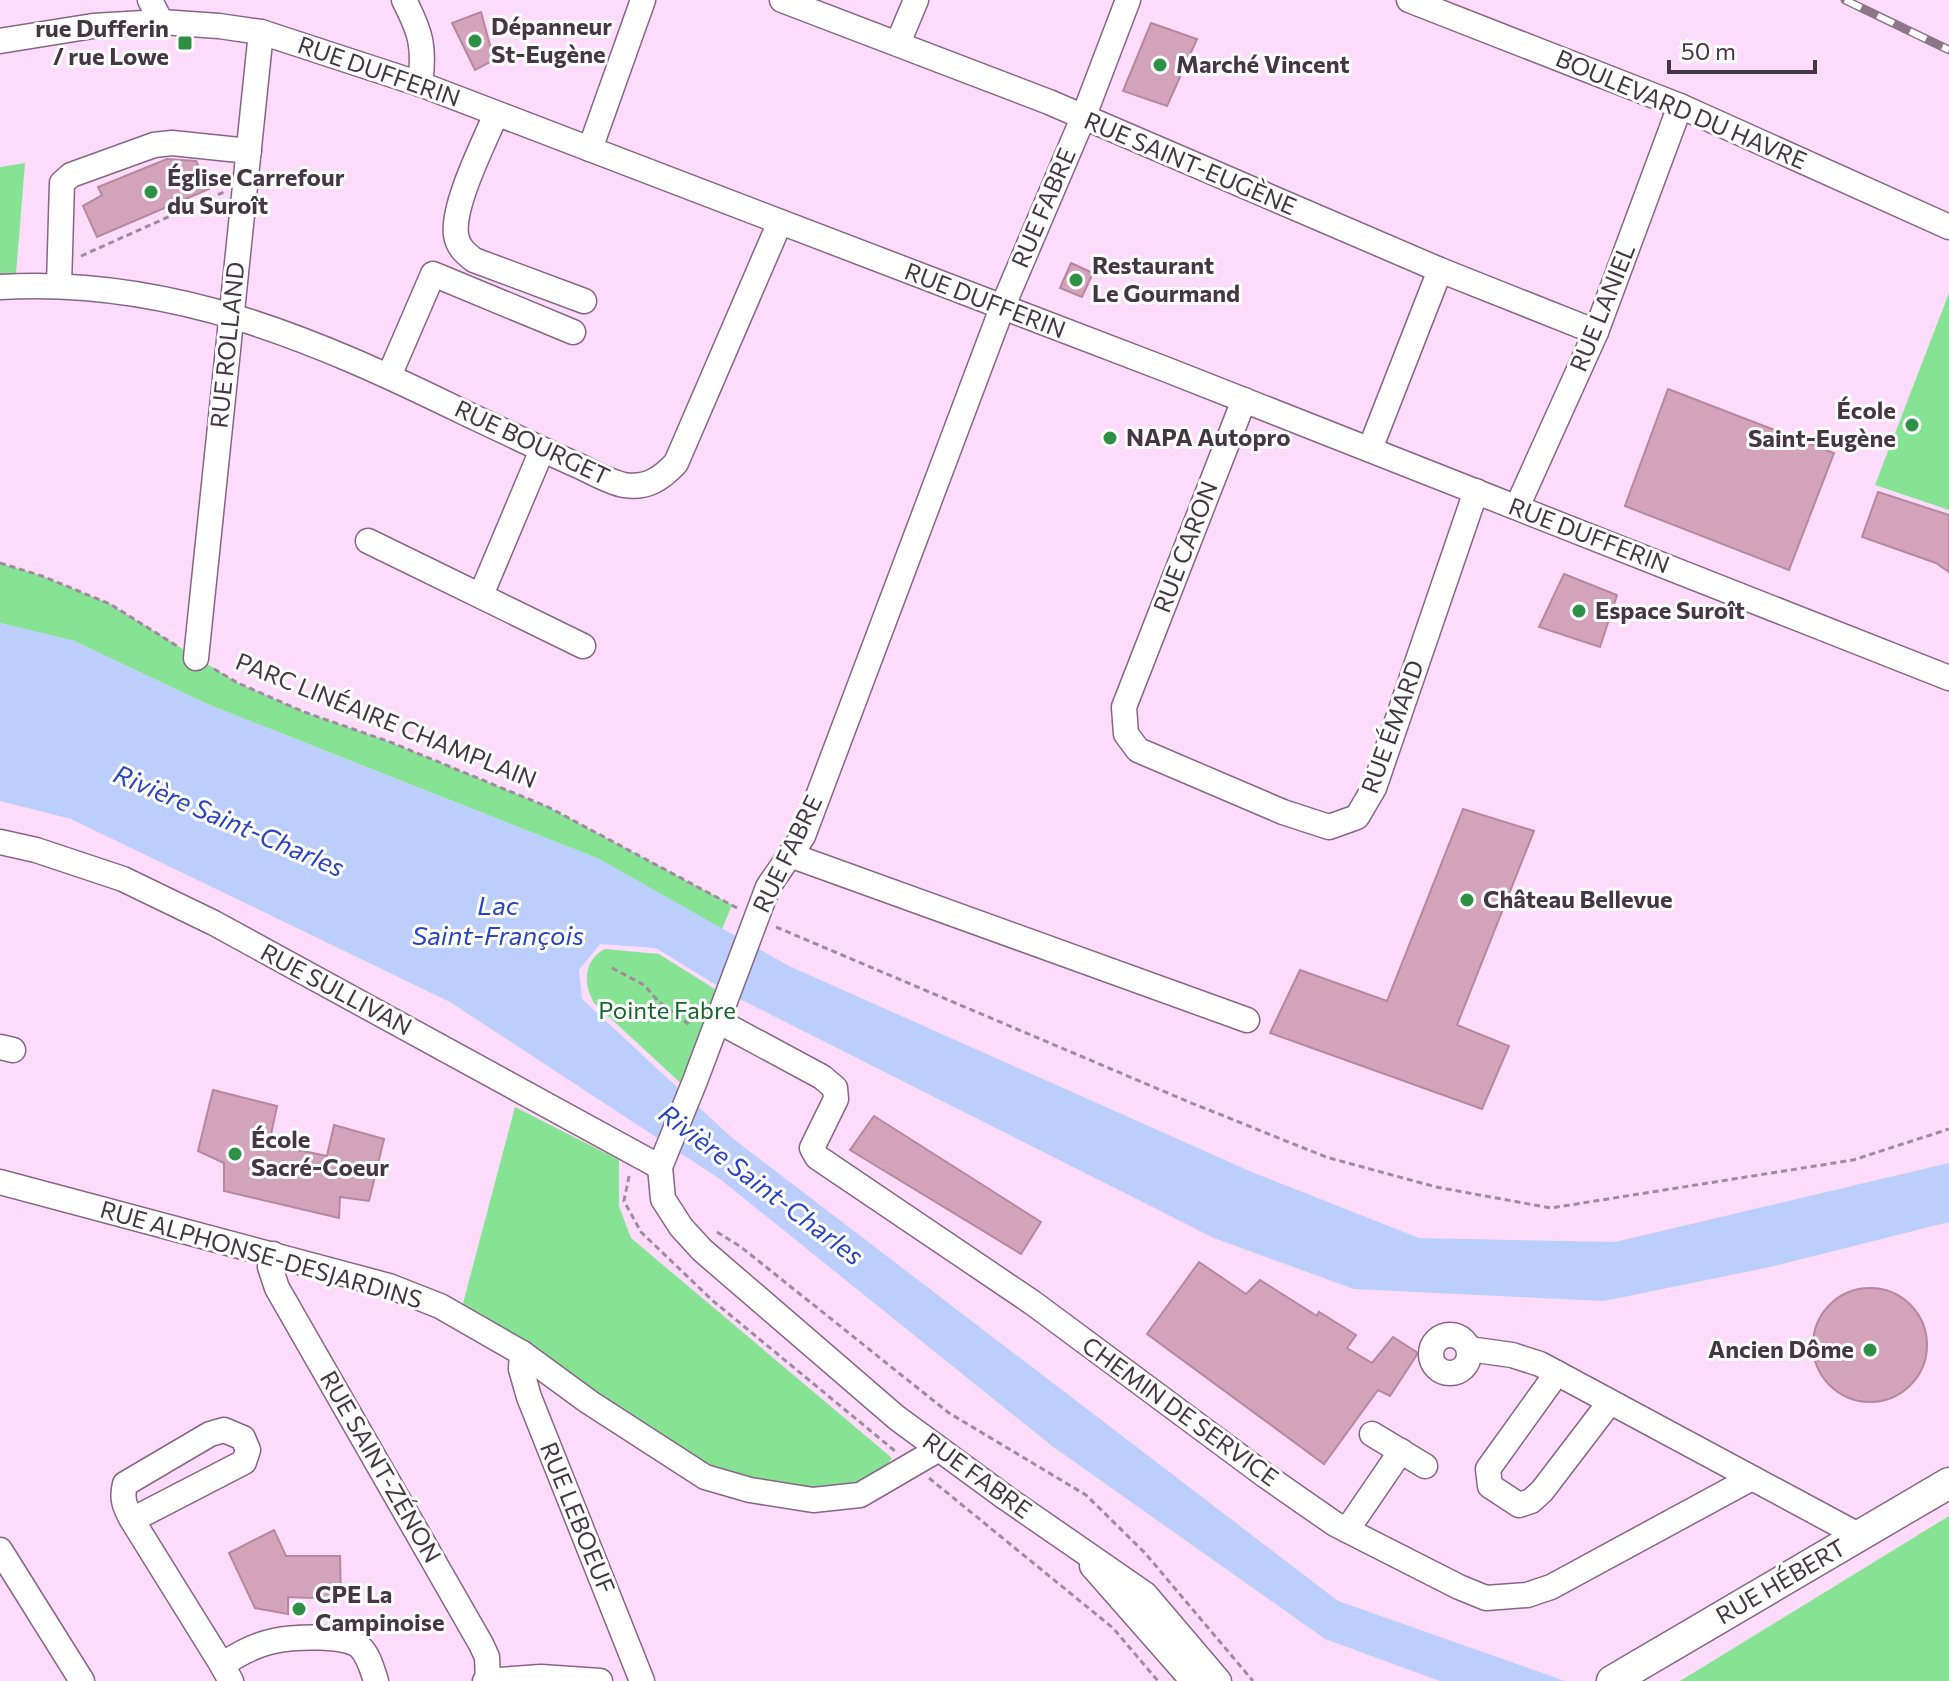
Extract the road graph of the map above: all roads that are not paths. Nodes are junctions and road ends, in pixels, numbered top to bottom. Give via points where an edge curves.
1 (150, 0) edge
2 (404, 0) edge
3 (643, 0) edge
4 (782, 0) edge
5 (916, 0) edge
6 (1128, 0) edge
7 (1409, 0) edge
8 (161, 22) junction
9 (261, 32) junction
10 (0, 41) edge
11 (898, 43) junction
12 (420, 84) junction
13 (1680, 106) junction
14 (496, 114) junction
15 (1083, 118) junction
16 (590, 149) junction
17 (249, 151) junction
18 (780, 222) junction
19 (1949, 227) edge
20 (1440, 270) junction
21 (59, 275) junction
22 (0, 287) edge
23 (584, 301) dead end
24 (1002, 308) junction
25 (232, 315) junction
26 (573, 332) dead end
27 (1596, 332) junction
28 (389, 376) junction
29 (1244, 400) junction
30 (1370, 449) junction
31 (542, 450) junction
32 (1476, 491) junction
33 (1517, 507) junction
34 (368, 541) dead end
35 (481, 595) junction
36 (583, 646) dead end
37 (196, 658) road end
38 (1949, 678) edge
39 (1129, 694) joint
40 (0, 842) edge
41 (790, 855) junction
42 (718, 1020) junction
43 (1247, 1020) dead end
44 (660, 1167) junction
45 (0, 1182) edge
46 (273, 1254) junction
47 (1469, 1349) dead end
48 (522, 1353) junction
49 (1557, 1373) junction
50 (1610, 1402) junction
51 (1372, 1434) dead end
52 (939, 1449) junction
53 (1401, 1451) junction
54 (1425, 1466) dead end
55 (1752, 1478) junction
56 (1949, 1483) edge
57 (132, 1520) junction
58 (1347, 1530) junction
59 (1860, 1536) junction
60 (0, 1550) edge
61 (226, 1673) edge
62 (1196, 1676) edge
63 (82, 1681) edge
64 (376, 1681) edge
65 (487, 1681) edge
66 (600, 1681) edge
67 (642, 1681) edge
68 (1612, 1681) edge

1 - 8 street
2 - 12 street via 423,43
3 - 16 street
4 - 11 street, RUE SAINT-EUGÈNE
5 - 11 street
6 - 15 street, RUE FABRE
7 - 13 street, BOULEVARD DU HAVRE
8 - 9 street, RUE DUFFERIN
8 - 10 street, RUE DUFFERIN
9 - 12 street, RUE DUFFERIN
9 - 17 street, RUE ROLLAND
11 - 15 street, RUE SAINT-EUGÈNE
12 - 14 street, RUE DUFFERIN
13 - 19 street, BOULEVARD DU HAVRE
13 - 27 street, RUE LANIEL
14 - 16 street, RUE DUFFERIN
14 - 23 street via 460,205 456,237 461,249 474,260
15 - 20 street, RUE SAINT-EUGÈNE
15 - 24 street, RUE FABRE
16 - 18 street, RUE DUFFERIN
17 - 21 street via 163,144 71,175 62,183
17 - 25 street, RUE ROLLAND
18 - 24 street, RUE DUFFERIN
18 - 31 street, RUE BOURGET via 676,463 662,478 623,485
20 - 27 street, RUE SAINT-EUGÈNE
20 - 30 street
21 - 22 street, RUE BOURGET
21 - 25 street, RUE BOURGET
24 - 29 street, RUE DUFFERIN
24 - 41 street, RUE FABRE via 803,836
25 - 28 street, RUE BOURGET
25 - 37 street, RUE ROLLAND
26 - 28 street via 433,274
27 - 33 street, RUE LANIEL
28 - 31 street, RUE BOURGET
29 - 30 street, RUE DUFFERIN
29 - 39 street, RUE CARON
30 - 32 street, RUE DUFFERIN
31 - 35 street
32 - 33 street, RUE DUFFERIN
32 - 39 street, RUE ÉMARD via 1374,788 1357,817 1329,827 1138,750 1126,734 1124,707
33 - 38 street, RUE DUFFERIN
34 - 35 street
35 - 36 street
40 - 44 street, RUE SULLIVAN via 123,879 214,923
41 - 42 street, RUE FABRE via 768,887
41 - 43 street
42 - 44 street, RUE FABRE
42 - 58 street, CHEMIN DE SERVICE via 835,1088 836,1099 812,1148 817,1157 1033,1303
44 - 52 street, RUE FABRE via 663,1199 702,1250
45 - 46 street, RUE ALPHONSE-DESJARDINS
46 - 48 street, RUE ALPHONSE-DESJARDINS via 440,1306
46 - 65 street, RUE SAINT-ZÉNON via 270,1267 277,1288 481,1644
47 - 49 street via 1512,1355
48 - 52 street, RUE ALPHONSE-DESJARDINS via 705,1477 750,1490 813,1500 860,1495
48 - 67 street, RUE LEBOEUF via 529,1397
49 - 50 street
49 - 50 street via 1488,1469 1490,1486 1519,1505 1542,1491
50 - 55 street
51 - 53 street
52 - 62 street, RUE FABRE via 1081,1551 1125,1605
53 - 54 street
53 - 58 street
55 - 58 street, CHEMIN DE SERVICE via 1551,1587 1517,1597 1486,1598
55 - 59 street
56 - 59 main road, RUE HÉBERT
57 - 57 street via 244,1462 248,1450 243,1438 224,1430 210,1434 125,1484 123,1504
57 - 61 street
59 - 68 main road, RUE HÉBERT
60 - 63 street
61 - 64 street via 243,1651 275,1640 345,1638 359,1645
65 - 66 street

